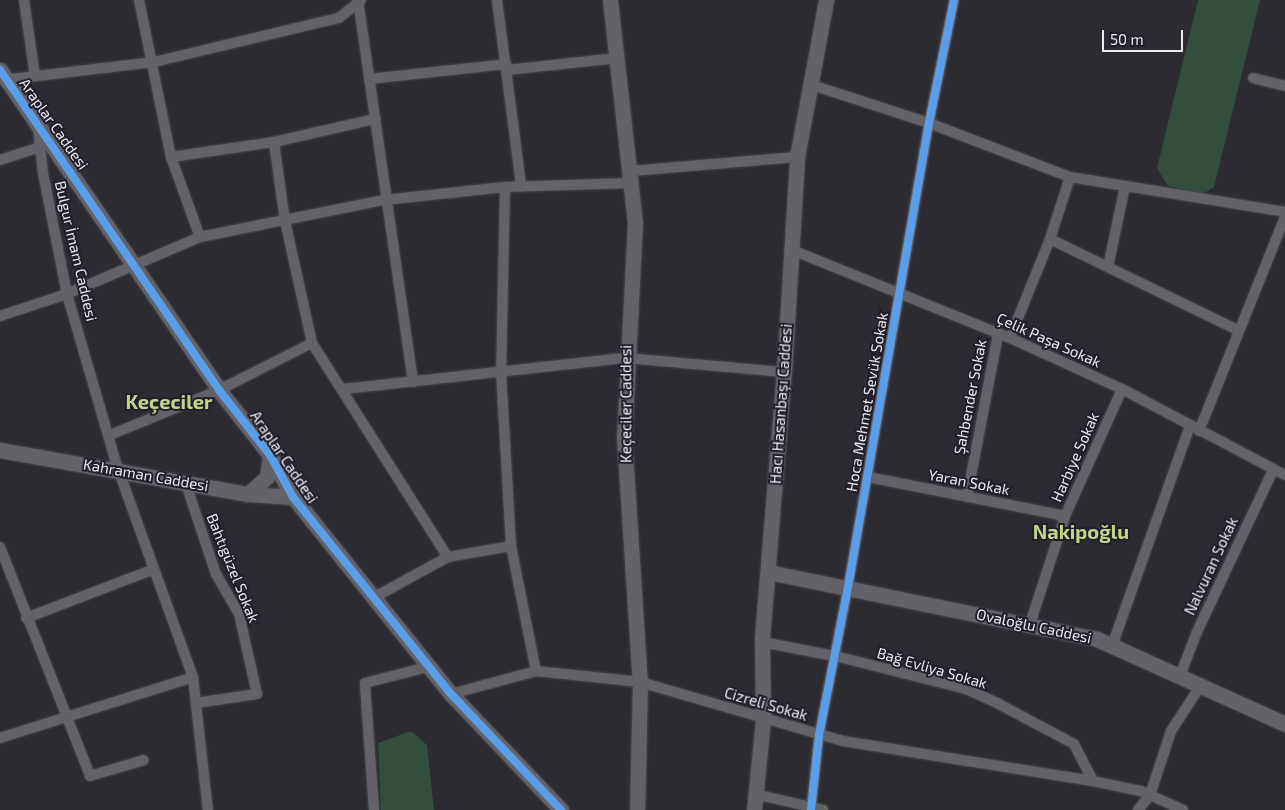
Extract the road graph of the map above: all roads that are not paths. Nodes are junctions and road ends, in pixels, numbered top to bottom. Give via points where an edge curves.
1 (24, 0) edge
2 (139, 0) edge
3 (497, 0) edge
4 (610, 0) edge
5 (826, 0) edge
6 (954, 0) edge
7 (360, 1) edge
8 (617, 58) junction
9 (154, 62) junction
10 (506, 67) junction
11 (35, 76) junction
12 (2, 77) edge
13 (1253, 78) dead end
14 (370, 79) junction
15 (809, 84) junction
16 (1285, 86) edge
17 (375, 119) junction
18 (929, 123) junction
19 (38, 124) junction
20 (274, 142) junction
21 (40, 147) junction
22 (797, 157) junction
23 (171, 158) junction
24 (0, 160) edge
25 (630, 177) junction
26 (1070, 177) junction
27 (521, 186) junction
28 (1125, 186) junction
29 (505, 187) junction
30 (384, 200) junction
31 (1285, 212) edge
32 (1285, 217) edge
33 (285, 221) junction
34 (200, 237) junction
35 (1050, 239) junction
36 (792, 250) junction
37 (136, 266) junction
38 (1108, 268) junction
39 (67, 294) junction
40 (900, 295) junction
41 (0, 316) edge
42 (1237, 330) junction
43 (998, 334) junction
44 (1010, 338) junction
45 (312, 343) junction
46 (626, 358) junction
47 (501, 372) junction
48 (784, 372) junction
49 (413, 382) junction
50 (344, 389) junction
51 (1122, 389) junction
52 (219, 390) junction
53 (1194, 428) junction
54 (110, 434) junction
55 (0, 450) edge
56 (270, 455) junction
57 (118, 469) junction
58 (1273, 470) junction
59 (1285, 476) edge
60 (868, 477) junction
61 (185, 481) junction
62 (248, 494) junction
63 (967, 496) junction
64 (293, 497) junction
65 (1065, 516) junction
66 (0, 546) edge
67 (512, 546) junction
68 (448, 557) junction
69 (4, 568) edge
70 (152, 570) junction
71 (768, 572) junction
72 (848, 587) junction
73 (372, 598) junction
74 (26, 618) junction
75 (1030, 624) junction
76 (762, 642) junction
77 (1112, 646) junction
78 (835, 656) junction
79 (428, 667) junction
80 (536, 671) junction
81 (1180, 676) junction
82 (193, 677) junction
83 (640, 682) junction
84 (1201, 685) junction
85 (451, 694) junction
86 (196, 703) junction
87 (67, 717) junction
88 (763, 720) junction
89 (1285, 724) edge
90 (819, 735) junction
91 (0, 738) edge
92 (144, 760) dead end
93 (1093, 781) junction
94 (755, 794) junction
95 (1150, 795) junction
96 (811, 809) edge
97 (208, 810) edge
98 (374, 810) edge
99 (560, 810) edge
100 (637, 810) edge
101 (754, 810) edge
102 (823, 810) edge
103 (1138, 810) edge
104 (1184, 810) edge

1 - 11 street
2 - 9 street
3 - 10 street
4 - 8 street, Keçeciler Caddesi
5 - 15 street, Hacı Hasanbaşı Caddesi
6 - 18 street, Hoca Mehmet Sevük Sokak
7 - 9 street via 339,18
7 - 14 street
8 - 10 street
8 - 25 street, Keçeciler Caddesi
9 - 11 street
9 - 23 street
10 - 14 street
10 - 27 street
11 - 12 street
12 - 19 street, Araplar Caddesi
13 - 16 street
14 - 17 street
15 - 18 street
15 - 22 street, Hacı Hasanbaşı Caddesi
17 - 20 street
17 - 30 street
18 - 26 street
18 - 40 street, Hoca Mehmet Sevük Sokak
19 - 21 street, Bulgur İmam Caddesi
19 - 37 street, Araplar Caddesi
20 - 23 street
20 - 33 street
21 - 24 street
21 - 39 street, Bulgur İmam Caddesi
22 - 25 street
22 - 36 street, Hacı Hasanbaşı Caddesi
23 - 34 street
25 - 27 street
25 - 46 street, Keçeciler Caddesi via 635,223
26 - 28 street
26 - 35 street
27 - 29 street
28 - 31 street
28 - 38 street
29 - 30 street
29 - 47 street
30 - 33 street
30 - 49 street
32 - 42 street
33 - 34 street
33 - 45 street
34 - 37 street
35 - 38 street
35 - 44 street
36 - 40 street, Çelik Paşa Sokak
36 - 48 street, Hacı Hasanbaşı Caddesi
37 - 39 street
37 - 52 street, Araplar Caddesi
38 - 42 street
39 - 41 street
39 - 54 street, Bulgur İmam Caddesi
40 - 43 street, Çelik Paşa Sokak
40 - 60 street, Hoca Mehmet Sevük Sokak
42 - 53 street
43 - 44 street, Çelik Paşa Sokak
43 - 63 street, Şahbender Sokak
44 - 51 street, Çelik Paşa Sokak
45 - 50 street
45 - 52 street
46 - 47 street
46 - 48 street
46 - 83 street, Keçeciler Caddesi via 624,437
47 - 49 street
47 - 67 street
48 - 71 street, Hacı Hasanbaşı Caddesi
49 - 50 street
50 - 68 street
51 - 53 street, Çelik Paşa Sokak
51 - 65 street, Harbiye Sokak
52 - 54 street
52 - 56 street, Araplar Caddesi
53 - 58 street, Çelik Paşa Sokak
53 - 77 street
54 - 57 street, Bulgur İmam Caddesi
55 - 57 street, Kahraman Caddesi
56 - 62 street via 267,477
56 - 64 street, Araplar Caddesi
57 - 61 street, Kahraman Caddesi
57 - 70 street, Bulgur İmam Caddesi
58 - 59 street, Çelik Paşa Sokak
58 - 81 street, Nalvuran Sokak via 1196,634
60 - 63 street, Yaran Sokak
60 - 72 street, Hoca Mehmet Sevük Sokak
61 - 62 street, Kahraman Caddesi
61 - 86 street, Bahtıgüzel Sokak via 216,574 240,614 257,694
62 - 64 street, Kahraman Caddesi
63 - 65 street, Yaran Sokak
64 - 73 street, Araplar Caddesi
65 - 75 street, Harbiye Sokak
66 - 69 street
67 - 68 street
67 - 80 street
68 - 73 street
69 - 74 street
70 - 74 street
70 - 82 street, Bulgur İmam Caddesi
71 - 72 street, Ovaloğlu Caddesi
71 - 76 street, Hacı Hasanbaşı Caddesi
72 - 75 street, Ovaloğlu Caddesi
72 - 78 street, Hoca Mehmet Sevük Sokak
73 - 79 street, Araplar Caddesi
74 - 87 street
75 - 77 street, Ovaloğlu Caddesi
76 - 78 street, Bağ Evliya Sokak
76 - 88 street, Hacı Hasanbaşı Caddesi
77 - 81 street, Ovaloğlu Caddesi
78 - 90 street, Hoca Mehmet Sevük Sokak
78 - 93 street, Bağ Evliya Sokak via 966,690 998,703 1074,744
79 - 85 street, Araplar Caddesi
79 - 98 street via 365,683
80 - 83 street, Cizreli Sokak
80 - 85 street, Cizreli Sokak
81 - 84 street, Ovaloğlu Caddesi
82 - 86 street, Bulgur İmam Caddesi
82 - 87 street
83 - 88 street, Cizreli Sokak
83 - 100 street, Keçeciler Caddesi
84 - 89 street, Ovaloğlu Caddesi
84 - 95 street via 1172,731
85 - 99 street, Araplar Caddesi
86 - 97 street, Bulgur İmam Caddesi
87 - 91 street
87 - 92 street via 90,776
88 - 90 street, Cizreli Sokak
88 - 94 street, Hacı Hasanbaşı Caddesi
90 - 93 street, Cizreli Sokak
90 - 96 street, Hoca Mehmet Sevük Sokak
93 - 95 street, Cizreli Sokak
94 - 96 street
94 - 101 street, Hacı Hasanbaşı Caddesi
95 - 103 street
95 - 104 street, Cizreli Sokak
96 - 102 street

